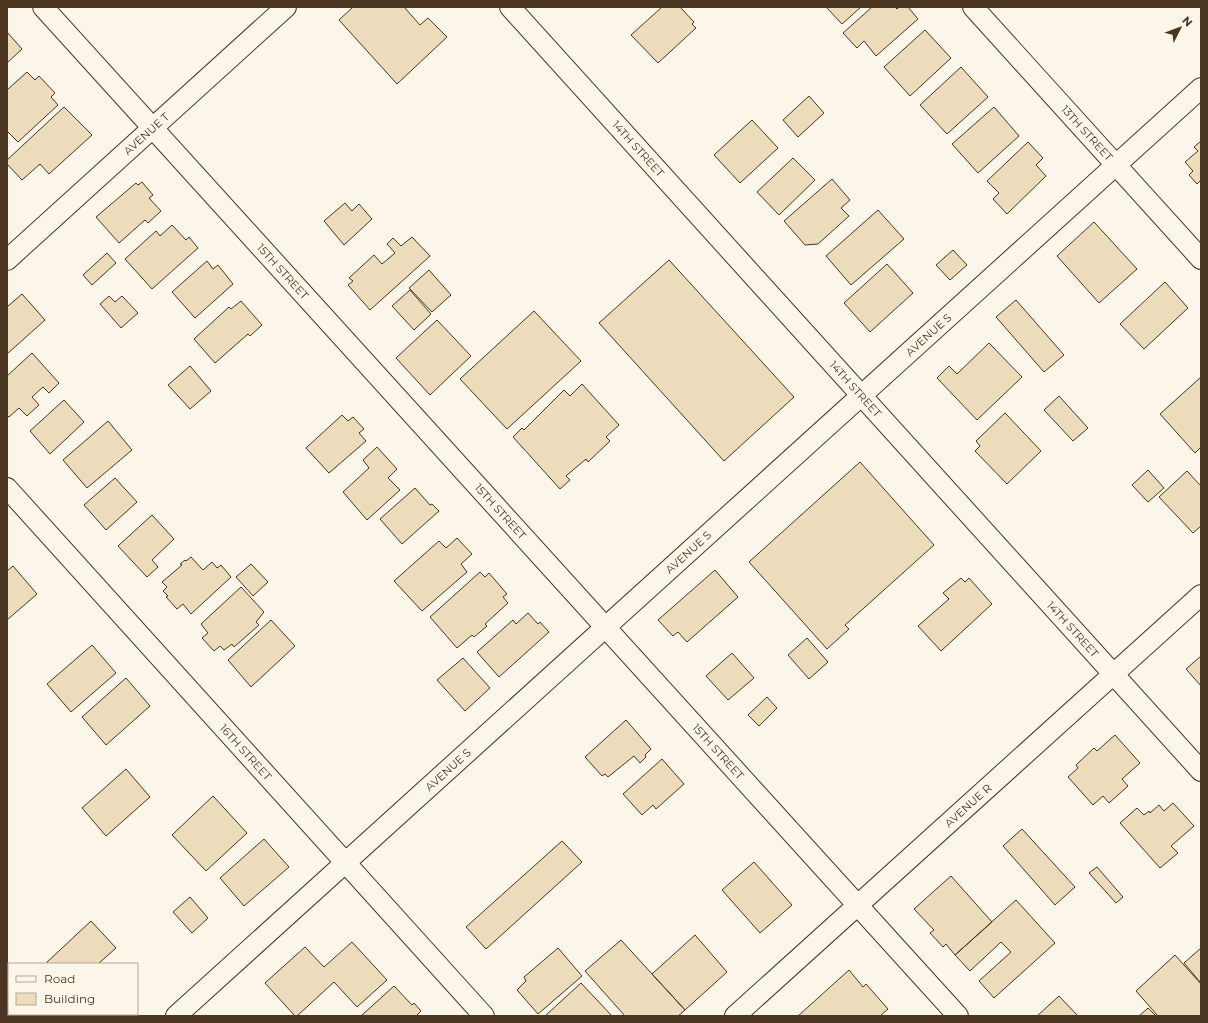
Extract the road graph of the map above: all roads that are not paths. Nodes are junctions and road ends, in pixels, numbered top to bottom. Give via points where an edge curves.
1 (44, 7) edge
2 (286, 7) edge
3 (510, 7) edge
4 (973, 7) edge
5 (1201, 88) edge
6 (153, 128) junction
7 (1116, 165) junction
8 (1201, 259) edge
9 (7, 260) edge
10 (862, 396) junction
11 (7, 488) edge
12 (1201, 595) edge
13 (606, 627) junction
14 (1113, 674) junction
15 (1201, 771) edge
16 (346, 863) junction
17 (857, 905) junction
18 (176, 1016) edge
19 (484, 1016) edge
20 (735, 1016) edge
21 (958, 1016) edge

1 - 6 street, 15TH STREET
2 - 6 street, AVENUE T
3 - 10 street, 14TH STREET
4 - 7 street, 13TH STREET
5 - 7 street, AVENUE S
6 - 9 street, AVENUE T
6 - 13 street, 15TH STREET
7 - 8 street, 13TH STREET
7 - 10 street, AVENUE S
10 - 13 street, AVENUE S
10 - 14 street, 14TH STREET
11 - 16 street, 16TH STREET
12 - 14 street, AVENUE R
13 - 16 street, AVENUE S
13 - 17 street, 15TH STREET
14 - 15 street, 14TH STREET
14 - 17 street, AVENUE R
16 - 18 street, AVENUE S
16 - 19 street, 16TH STREET
17 - 20 street, AVENUE R
17 - 21 street, 15TH STREET

